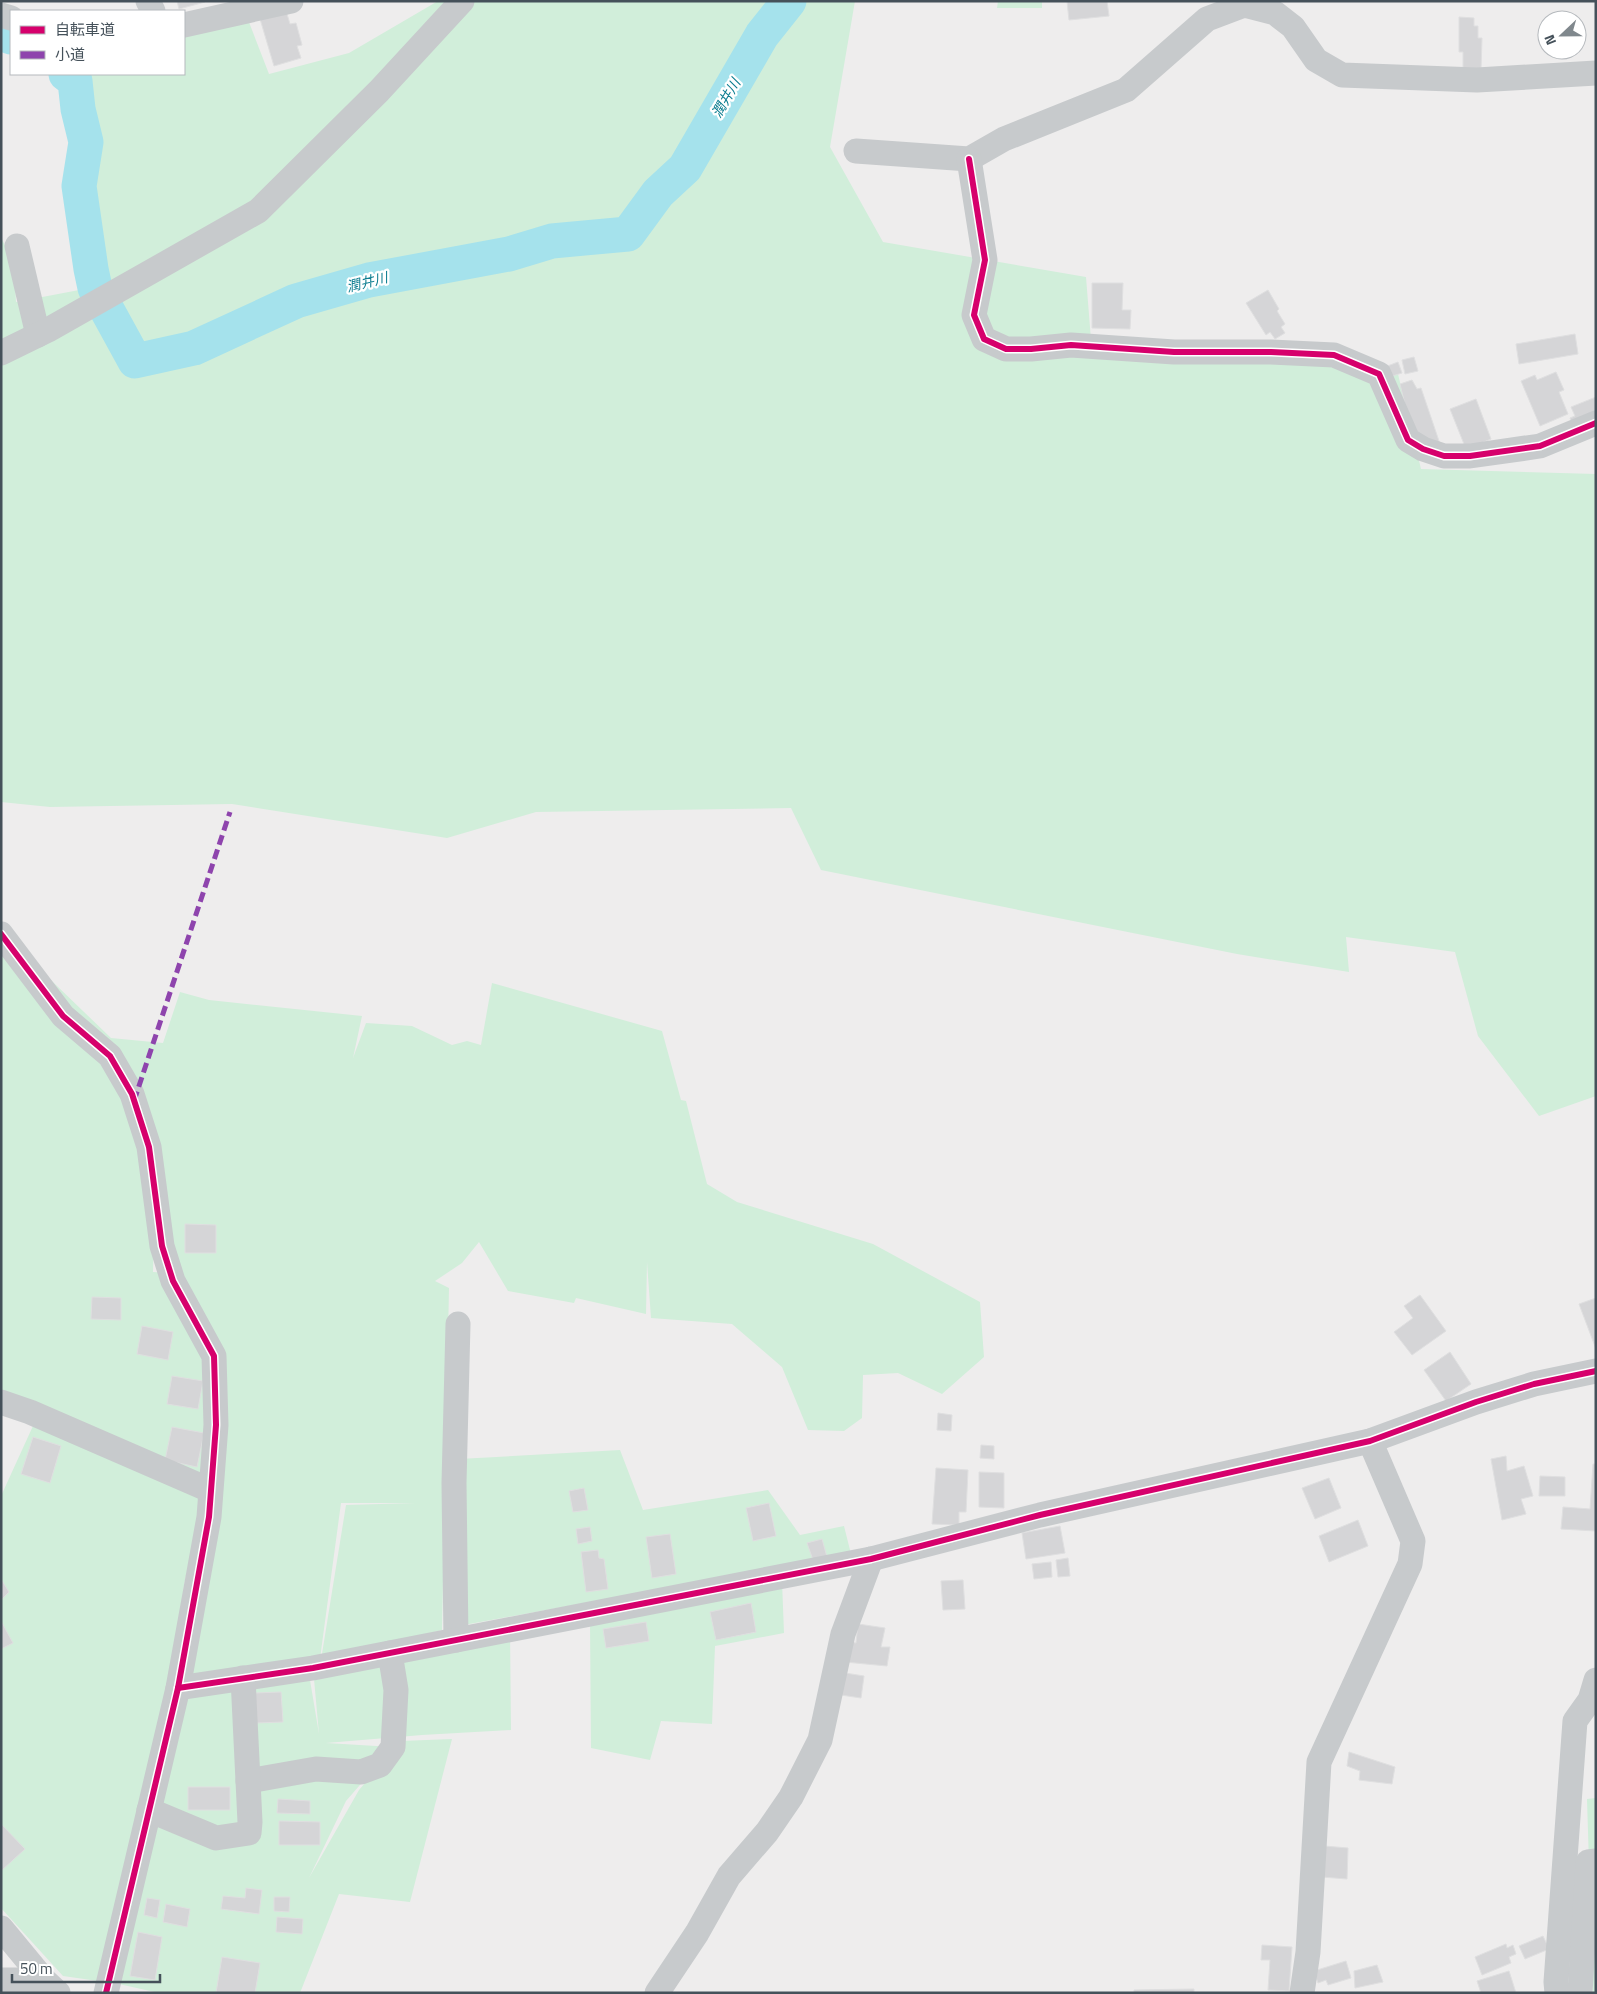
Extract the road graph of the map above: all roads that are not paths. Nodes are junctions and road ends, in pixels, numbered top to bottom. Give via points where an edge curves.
1 (291, 1) edge
2 (462, 1) edge
3 (185, 25) edge
4 (1596, 73) edge
5 (856, 151) dead end
6 (969, 159) junction
7 (17, 246) dead end
8 (43, 333) junction
9 (1, 353) edge
10 (1596, 423) edge
11 (1, 934) edge
12 (458, 1324) dead end
13 (1596, 1372) edge
14 (1, 1402) edge
15 (1370, 1441) junction
16 (205, 1488) dead end
17 (871, 1559) junction
18 (456, 1640) junction
19 (390, 1653) junction
20 (243, 1678) junction
21 (1596, 1680) edge
22 (178, 1688) junction
23 (248, 1781) junction
24 (149, 1810) junction
25 (1596, 1861) edge
26 (1, 1928) edge
27 (1, 1980) edge
28 (51, 1986) edge
29 (106, 1993) edge
30 (657, 1993) edge
31 (1302, 1993) edge
32 (1558, 1993) edge
33 (1580, 1993) edge

1 - 3 street
2 - 8 street via 379,91 258,211
4 - 6 street via 1477,80 1342,75 1316,60 1293,27 1275,13 1244,5 1207,19 1126,90 1004,139
5 - 6 street
6 - 10 street via 985,260 974,315 984,339 1006,350 1071,345 1174,352 1334,355 1379,374 1408,440 1444,456 1470,456 1540,446
7 - 8 street
8 - 9 street
11 - 22 street via 63,1016 110,1056 132,1094 149,1147 162,1246 173,1280 214,1356 216,1425 209,1517
12 - 18 street via 454,1483
13 - 15 street via 1534,1384
14 - 16 street
15 - 17 street via 1040,1515
15 - 31 street via 1413,1541 1410,1564 1319,1762 1308,1952
17 - 18 street
17 - 30 street via 843,1634 820,1740 791,1797 767,1832 729,1876 697,1933
18 - 19 street
19 - 20 street
19 - 23 street via 396,1690 394,1746 380,1765 361,1772 316,1769
20 - 22 street
20 - 23 street
21 - 32 street via 1590,1700 1575,1721
22 - 24 street
23 - 24 street via 249,1833 216,1838
24 - 29 street
25 - 33 street via 1588,1862
26 - 28 street
27 - 28 street

